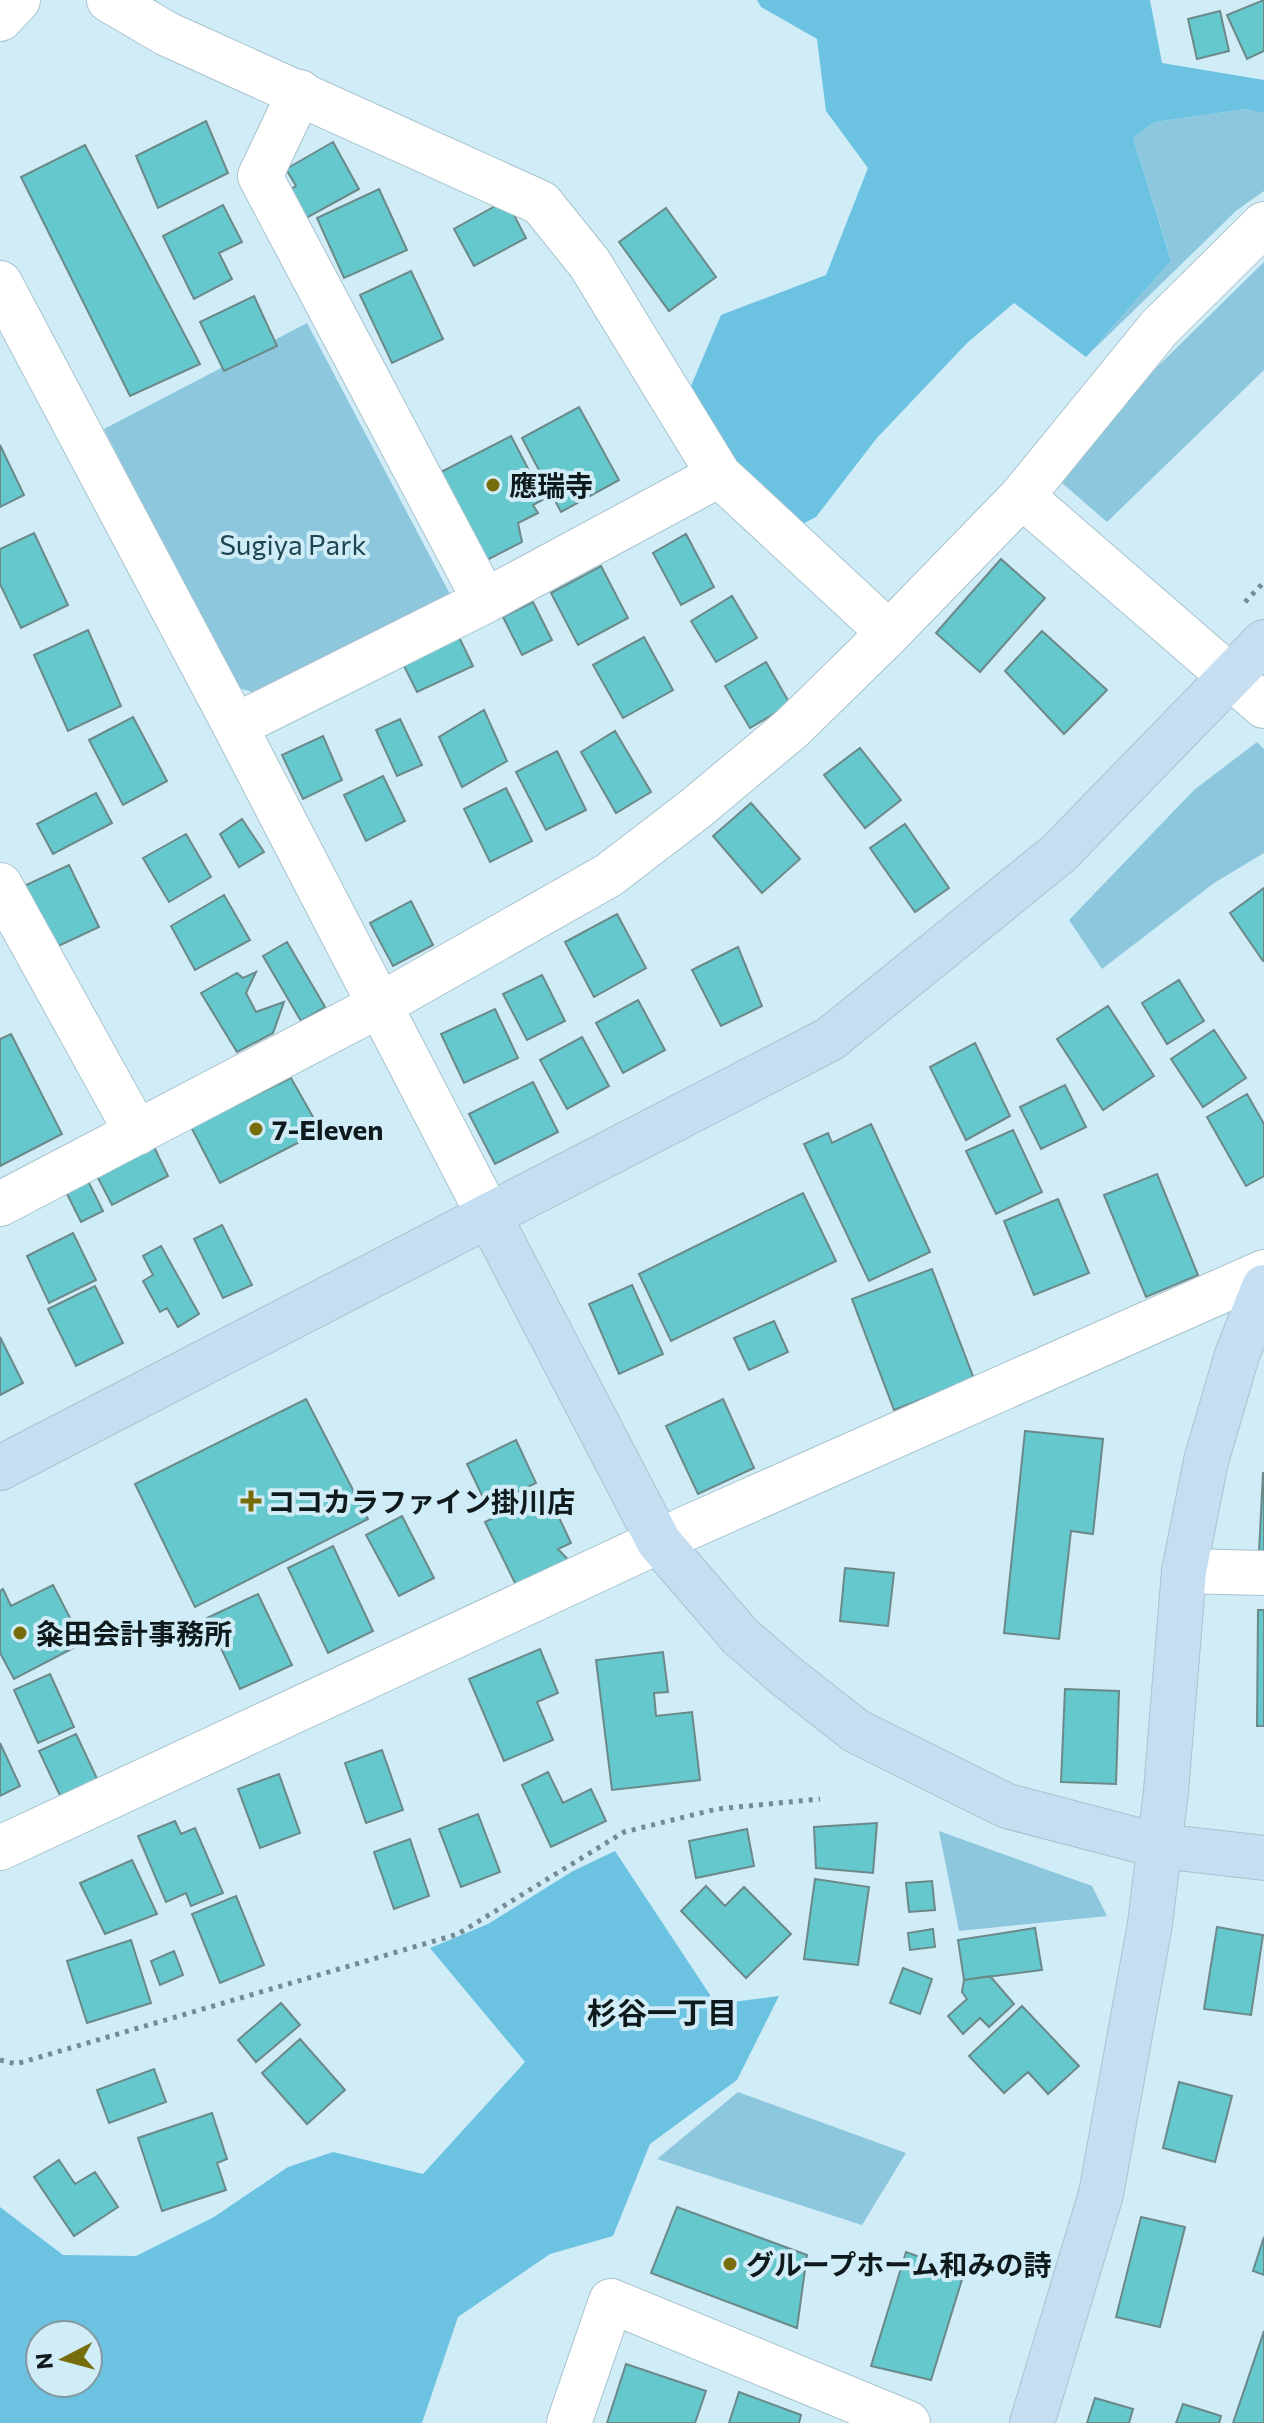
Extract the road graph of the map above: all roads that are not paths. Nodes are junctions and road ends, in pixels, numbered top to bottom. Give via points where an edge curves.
1 (18, 0) edge
2 (109, 0) edge
3 (0, 19) edge
4 (300, 92) junction
5 (1264, 224) edge
6 (0, 283) edge
7 (719, 475) junction
8 (1022, 496) junction
9 (485, 601) junction
10 (889, 633) junction
11 (1264, 642) edge
12 (1248, 692) edge
13 (235, 726) junction
14 (0, 885) edge
15 (378, 1006) junction
16 (137, 1133) junction
17 (0, 1204) edge
18 (489, 1216) junction
19 (1264, 1272) edge
20 (1264, 1287) edge
21 (0, 1468) edge
22 (659, 1542) junction
23 (1184, 1571) junction
24 (1264, 1573) edge
25 (1160, 1846) junction
26 (0, 1848) edge
27 (1264, 1858) edge
28 (569, 2423) edge
29 (908, 2423) edge
30 (1032, 2423) edge

1 - 3 street
2 - 4 street via 167,34
4 - 7 street via 541,203 590,264
4 - 9 street via 260,176
5 - 8 street via 1159,328
6 - 13 street
7 - 9 street
7 - 10 street
8 - 10 street
8 - 12 street
9 - 13 street
10 - 15 street via 792,728 609,875
11 - 12 street
12 - 18 street via 830,1039
13 - 15 street
14 - 16 street
15 - 16 street
15 - 18 street
16 - 17 street
18 - 21 street
18 - 22 street
19 - 22 street
20 - 23 street via 1237,1355 1206,1461
22 - 25 street via 740,1636 856,1731 1007,1806
22 - 26 street
23 - 24 street
23 - 25 street
25 - 27 street
25 - 30 street via 1101,2194
28 - 29 street via 611,2301

